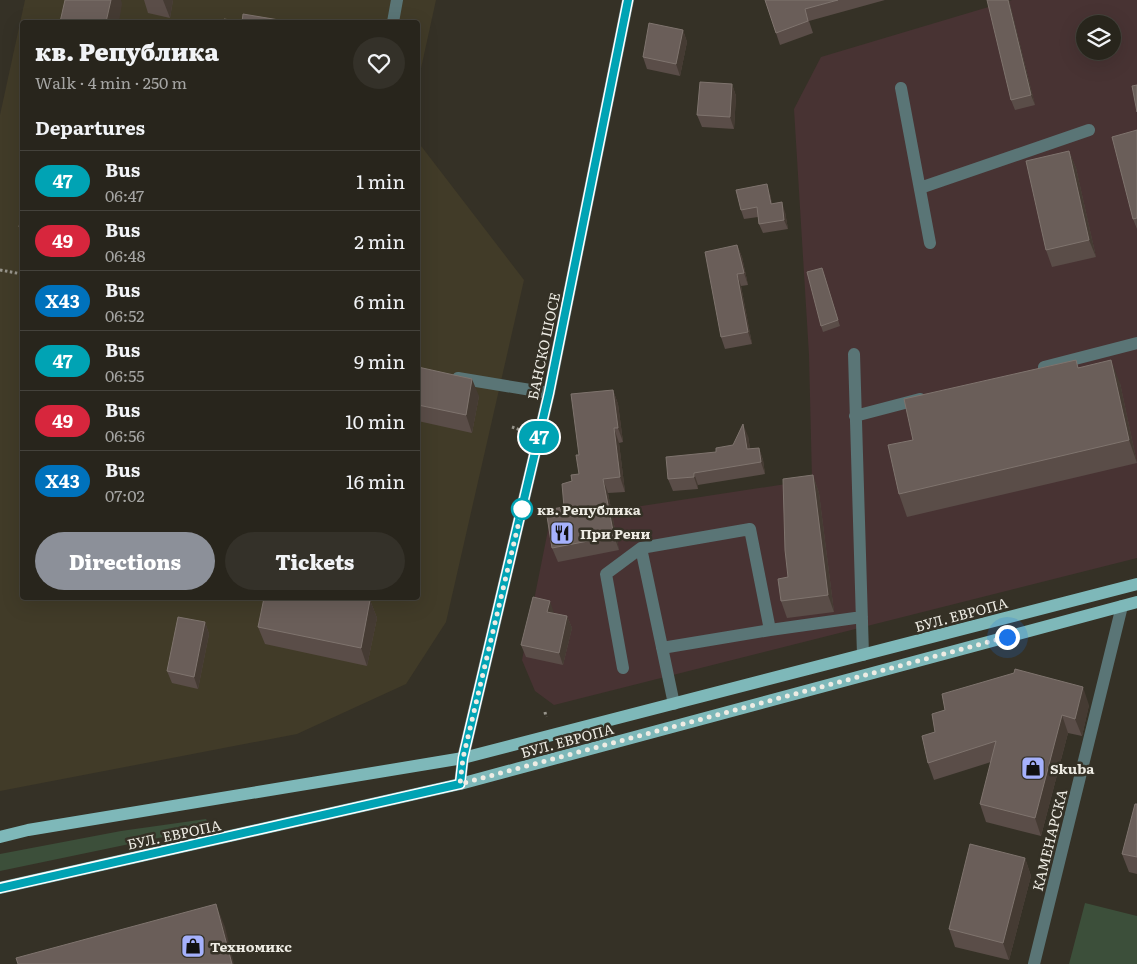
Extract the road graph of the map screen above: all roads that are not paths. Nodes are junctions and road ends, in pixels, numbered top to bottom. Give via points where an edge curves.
1 (397, 0) edge
2 (628, 0) edge
3 (393, 20) edge
4 (901, 88) dead end
5 (1089, 130) dead end
6 (920, 188) junction
7 (930, 243) dead end
8 (1137, 343) edge
9 (854, 354) dead end
10 (1034, 370) edge
11 (448, 377) edge
12 (549, 393) junction
13 (930, 397) edge
14 (855, 416) junction
15 (641, 548) junction
16 (1137, 584) edge
17 (1137, 602) edge
18 (1122, 606) junction
19 (862, 617) junction
20 (770, 630) junction
21 (662, 648) junction
22 (863, 655) junction
23 (623, 668) dead end
24 (674, 704) junction
25 (463, 758) junction
26 (460, 784) junction
27 (0, 837) edge
28 (0, 888) edge
29 (1034, 964) edge

1 - 3 street
2 - 12 street, БАНСКО ШОСЕ
4 - 6 street
5 - 6 street
6 - 7 street
8 - 10 street
9 - 14 street
11 - 12 street
12 - 25 street, БАНСКО ШОСЕ
13 - 14 street
14 - 19 street
15 - 20 street via 750,530
15 - 21 street
15 - 23 street via 606,574
16 - 22 main road, БУЛ. ЕВРОПА
17 - 18 main road, БУЛ. ЕВРОПА
18 - 26 main road, БУЛ. ЕВРОПА
18 - 29 street, КАМЕНАРСКА
19 - 20 street
19 - 22 street
20 - 21 street
21 - 24 street
22 - 24 main road, БУЛ. ЕВРОПА
24 - 25 main road, БУЛ. ЕВРОПА
25 - 26 street, БАНСКО ШОСЕ
25 - 27 main road, БУЛ. ЕВРОПА
26 - 28 main road, БУЛ. ЕВРОПА

